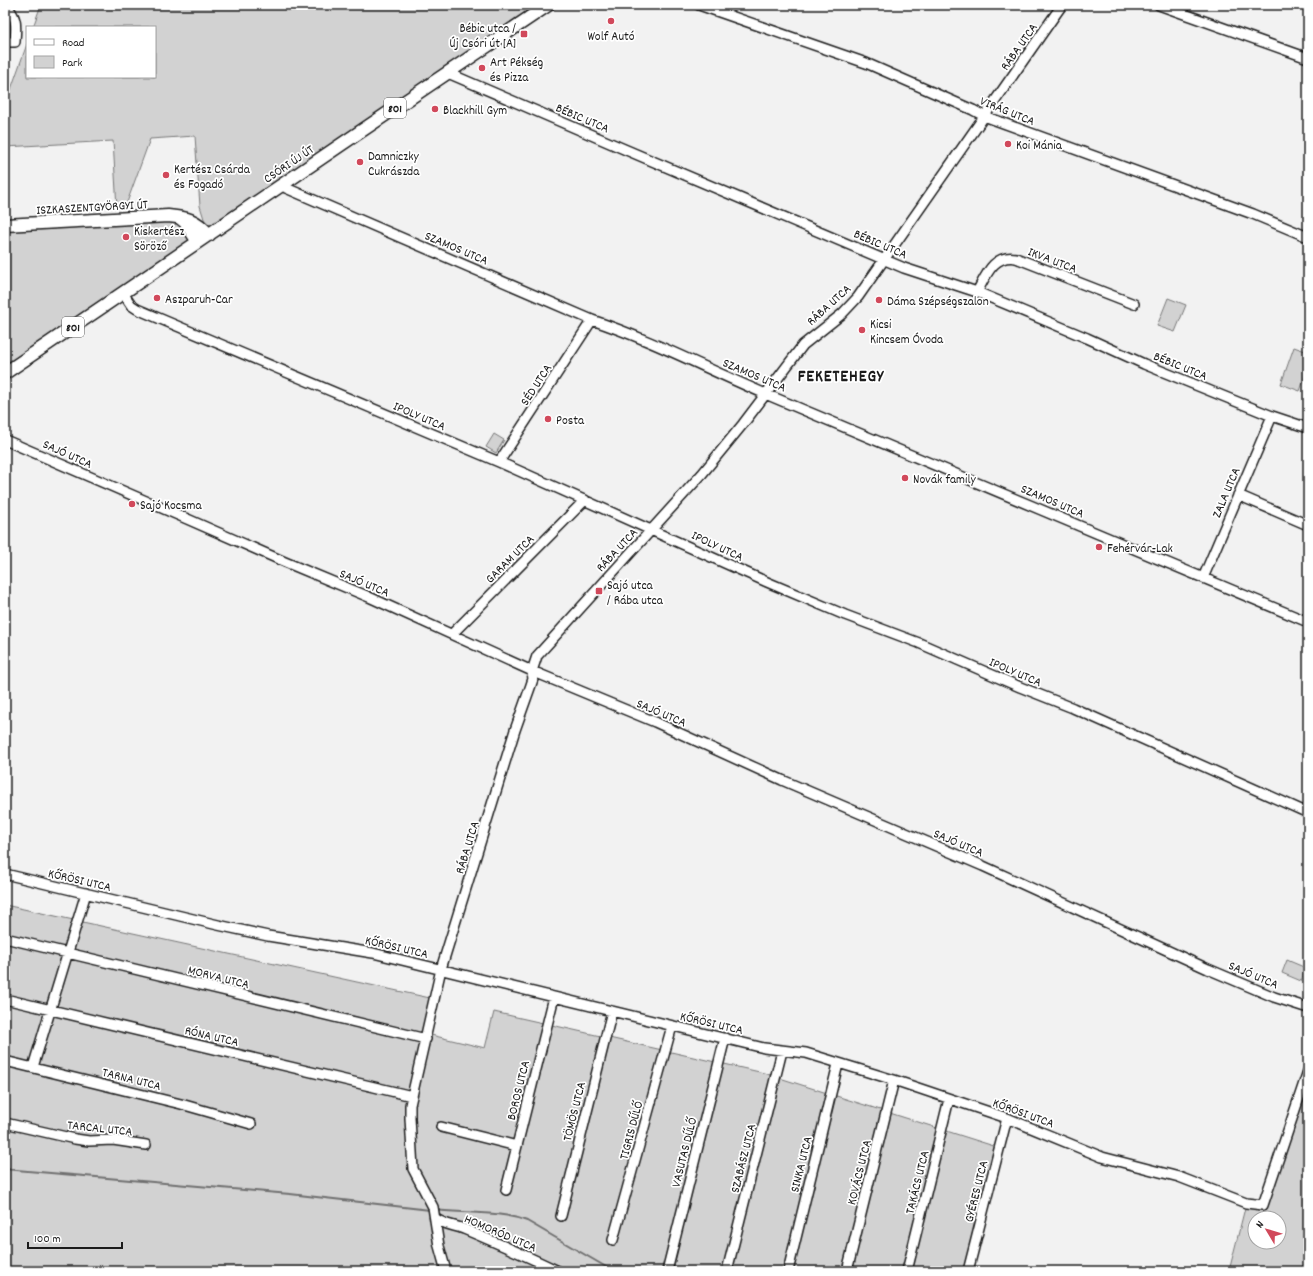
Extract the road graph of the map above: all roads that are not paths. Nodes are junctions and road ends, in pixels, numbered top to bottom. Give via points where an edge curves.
1 (6, 5) edge
2 (548, 5) edge
3 (699, 5) edge
4 (1062, 5) edge
5 (1159, 5) edge
6 (5, 42) edge
7 (1308, 58) edge
8 (448, 73) junction
9 (984, 116) junction
10 (281, 185) junction
11 (180, 218) junction
12 (5, 225) edge
13 (209, 234) junction
14 (1308, 237) edge
15 (198, 242) junction
16 (884, 259) junction
17 (977, 292) junction
18 (123, 293) junction
19 (1134, 304) dead end
20 (592, 320) junction
21 (5, 373) edge
22 (767, 394) junction
23 (1272, 416) junction
24 (1308, 428) edge
25 (5, 440) edge
26 (499, 462) junction
27 (1238, 495) junction
28 (585, 500) junction
29 (1308, 525) edge
30 (652, 530) junction
31 (1203, 578) junction
32 (1308, 622) edge
33 (452, 634) junction
34 (532, 671) junction
35 (1308, 813) edge
36 (5, 874) edge
37 (86, 894) junction
38 (5, 938) edge
39 (67, 953) junction
40 (441, 969) junction
41 (554, 997) junction
42 (5, 999) edge
43 (1304, 1007) edge
44 (50, 1010) junction
45 (612, 1011) junction
46 (672, 1026) junction
47 (725, 1038) junction
48 (426, 1039) junction
49 (782, 1051) junction
50 (5, 1061) edge
51 (838, 1064) junction
52 (33, 1067) junction
53 (1308, 1072) edge
54 (894, 1080) junction
55 (412, 1096) junction
56 (949, 1099) junction
57 (1007, 1118) junction
58 (5, 1123) edge
59 (252, 1124) dead end
60 (441, 1127) dead end
61 (146, 1145) dead end
62 (517, 1146) junction
63 (506, 1190) dead end
64 (434, 1213) junction
65 (561, 1216) dead end
66 (613, 1240) dead end
67 (446, 1271) edge
68 (558, 1271) edge
69 (667, 1271) edge
70 (727, 1271) edge
71 (788, 1271) edge
72 (847, 1271) edge
73 (907, 1271) edge
74 (968, 1271) edge

1 - 6 street via 14,14 16,26 15,42
2 - 8 main road, CSÓRI ÚJ ÚT / 801
3 - 9 street, VIRÁG UTCA via 866,63
4 - 9 street, RÁBA UTCA
5 - 7 street
8 - 10 main road, CSÓRI ÚJ ÚT / 801
8 - 16 street, BÉBIC UTCA
9 - 14 street, VIRÁG UTCA via 1253,214
9 - 16 street, RÁBA UTCA
10 - 13 main road, CSÓRI ÚJ ÚT / 801
10 - 20 street, SZAMOS UTCA
11 - 12 main road, ISZKASZENTGYÖRGYI ÚT via 168,216
11 - 13 main road, ISZKASZENTGYÖRGYI ÚT via 198,223
11 - 15 main road
13 - 15 main road, CSÓRI ÚJ ÚT / 801
15 - 18 main road, CSÓRI ÚJ ÚT / 801
16 - 17 street, BÉBIC UTCA
16 - 22 street, RÁBA UTCA via 850,306 803,345
17 - 19 street, IKVA UTCA via 998,260 1009,257
17 - 23 street, BÉBIC UTCA
18 - 21 main road, CSÓRI ÚJ ÚT / 801
18 - 26 street, IPOLY UTCA via 137,310
20 - 22 street, SZAMOS UTCA via 626,332
20 - 26 street, SÉD UTCA
22 - 30 street, RÁBA UTCA via 725,448
22 - 31 street, SZAMOS UTCA
23 - 24 street, BÉBIC UTCA
23 - 27 street, ZALA UTCA
25 - 33 street, SAJÓ UTCA
26 - 28 street, IPOLY UTCA
27 - 29 street
27 - 31 street, ZALA UTCA
28 - 30 street, IPOLY UTCA
28 - 33 street, GARAM UTCA
30 - 34 street, RÁBA UTCA via 540,651
30 - 35 street, IPOLY UTCA via 762,580 1068,706
31 - 32 street, SZAMOS UTCA
33 - 34 street, SAJÓ UTCA
34 - 40 street, RÁBA UTCA via 533,679
34 - 43 street, SAJÓ UTCA via 991,869 1222,975
36 - 37 street, KŐRÖSI UTCA
37 - 39 street
37 - 40 street, KŐRÖSI UTCA via 268,936
38 - 39 street, MORVA UTCA
39 - 44 street
39 - 48 street, MORVA UTCA
40 - 41 street, KŐRÖSI UTCA
40 - 48 street, RÁBA UTCA
41 - 45 street, KŐRÖSI UTCA
41 - 62 street, BOROS UTCA
42 - 44 street, RÓNA UTCA
44 - 52 street
44 - 55 street, RÓNA UTCA
45 - 46 street, KŐRÖSI UTCA
45 - 65 street, TÖMÖS UTCA
46 - 47 street, KŐRÖSI UTCA
46 - 66 street, TIGRIS DŰLŐ
47 - 49 street, KŐRÖSI UTCA
47 - 69 street, VASUTAS DŰLŐ
48 - 55 street, RÁBA UTCA
49 - 51 street, KŐRÖSI UTCA via 806,1053
49 - 70 street, SZABÁSZ UTCA
50 - 52 street, TARNA UTCA
51 - 54 street, KŐRÖSI UTCA
51 - 71 street, SINKA UTCA
52 - 59 street, TARNA UTCA
53 - 57 street, KŐRÖSI UTCA via 1263,1205 1246,1203 1179,1177 1102,1157
54 - 56 street, KŐRÖSI UTCA
54 - 72 street, KOVÁCS UTCA
55 - 64 street, RÁBA UTCA via 410,1118 413,1169
56 - 57 street, KŐRÖSI UTCA
56 - 73 street, TAKÁCS UTCA
57 - 74 street, GYÉRES UTCA
58 - 61 street, TARCAL UTCA via 75,1139 113,1140
60 - 62 street
62 - 63 street, BOROS UTCA
64 - 67 street, RÁBA UTCA
64 - 68 street, HOMORÓD UTCA via 443,1224 459,1227

